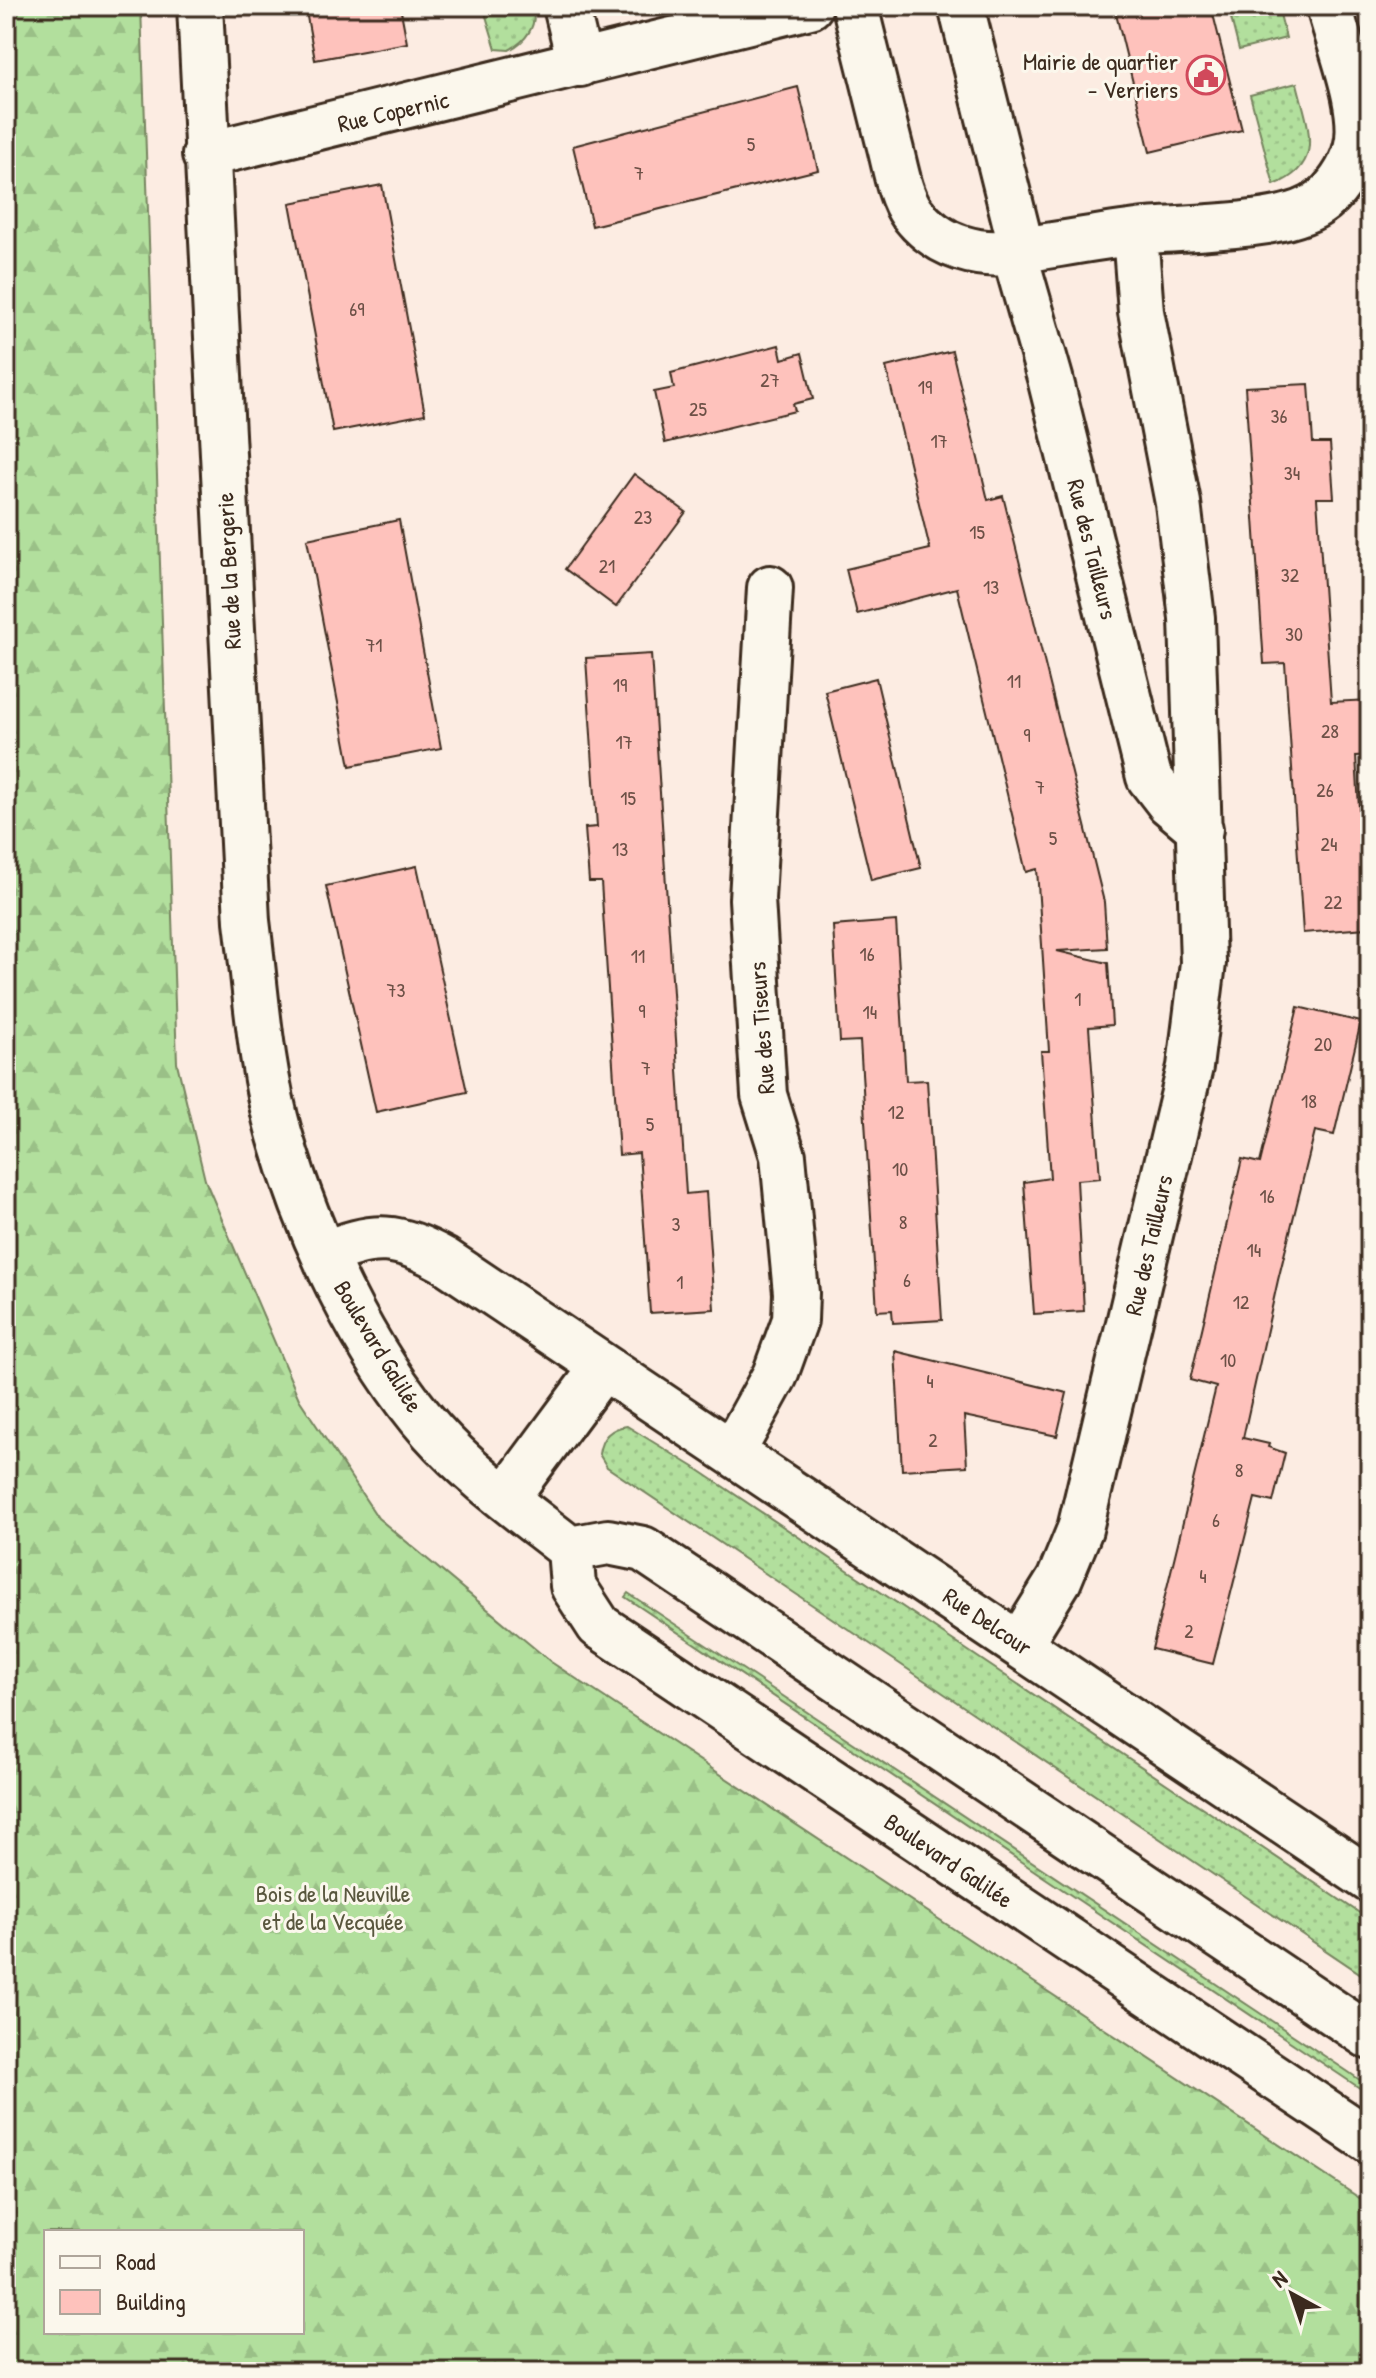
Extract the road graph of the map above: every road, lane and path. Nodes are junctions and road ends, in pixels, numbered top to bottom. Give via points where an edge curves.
1 (200, 6) edge
2 (566, 6) edge
3 (810, 6) edge
4 (855, 6) edge
5 (961, 6) edge
6 (1329, 6) edge
7 (580, 64) junction
8 (205, 155) junction
9 (1135, 233) junction
10 (1018, 251) junction
11 (770, 588) dead end
12 (1200, 829) junction
13 (279, 1135) joint
14 (325, 1254) junction
15 (603, 1367) junction
16 (733, 1451) junction
17 (506, 1498) junction
18 (570, 1549) junction
19 (1020, 1643) junction
20 (1370, 1880) edge
21 (1370, 2037) edge
22 (1370, 2141) edge

1 - 8 street, Rue de la Bergerie
2 - 7 street
3 - 7 street, Rue Copernic
4 - 10 street via 898,179 911,211 930,232 956,248
5 - 10 street
6 - 9 street via 1358,119 1357,148 1335,188 1295,215
7 - 8 street, Rue Copernic
8 - 13 street, Rue de la Bergerie via 247,921
9 - 10 street
9 - 12 street, Rue des Tailleurs via 1141,312 1178,503 1192,618
10 - 12 street, Rue des Tailleurs via 1149,777
11 - 16 street, Rue des Tiseurs via 752,899 764,1095 783,1156 795,1320 750,1426
12 - 19 street, Rue des Tailleurs via 1203,963 1190,1067 1080,1529 1059,1580
13 - 14 street, Boulevard Galilée
14 - 15 street, Rue Delcour via 351,1242 387,1237 417,1246
14 - 17 street, Boulevard Galilée via 403,1393 432,1431
15 - 16 street, Rue Delcour
15 - 17 street
16 - 19 street, Rue Delcour
17 - 18 street, Boulevard Galilée
18 - 21 street via 608,1542 643,1549
18 - 22 street, Boulevard Galilée via 573,1586 599,1626
19 - 20 street, Rue Delcour

